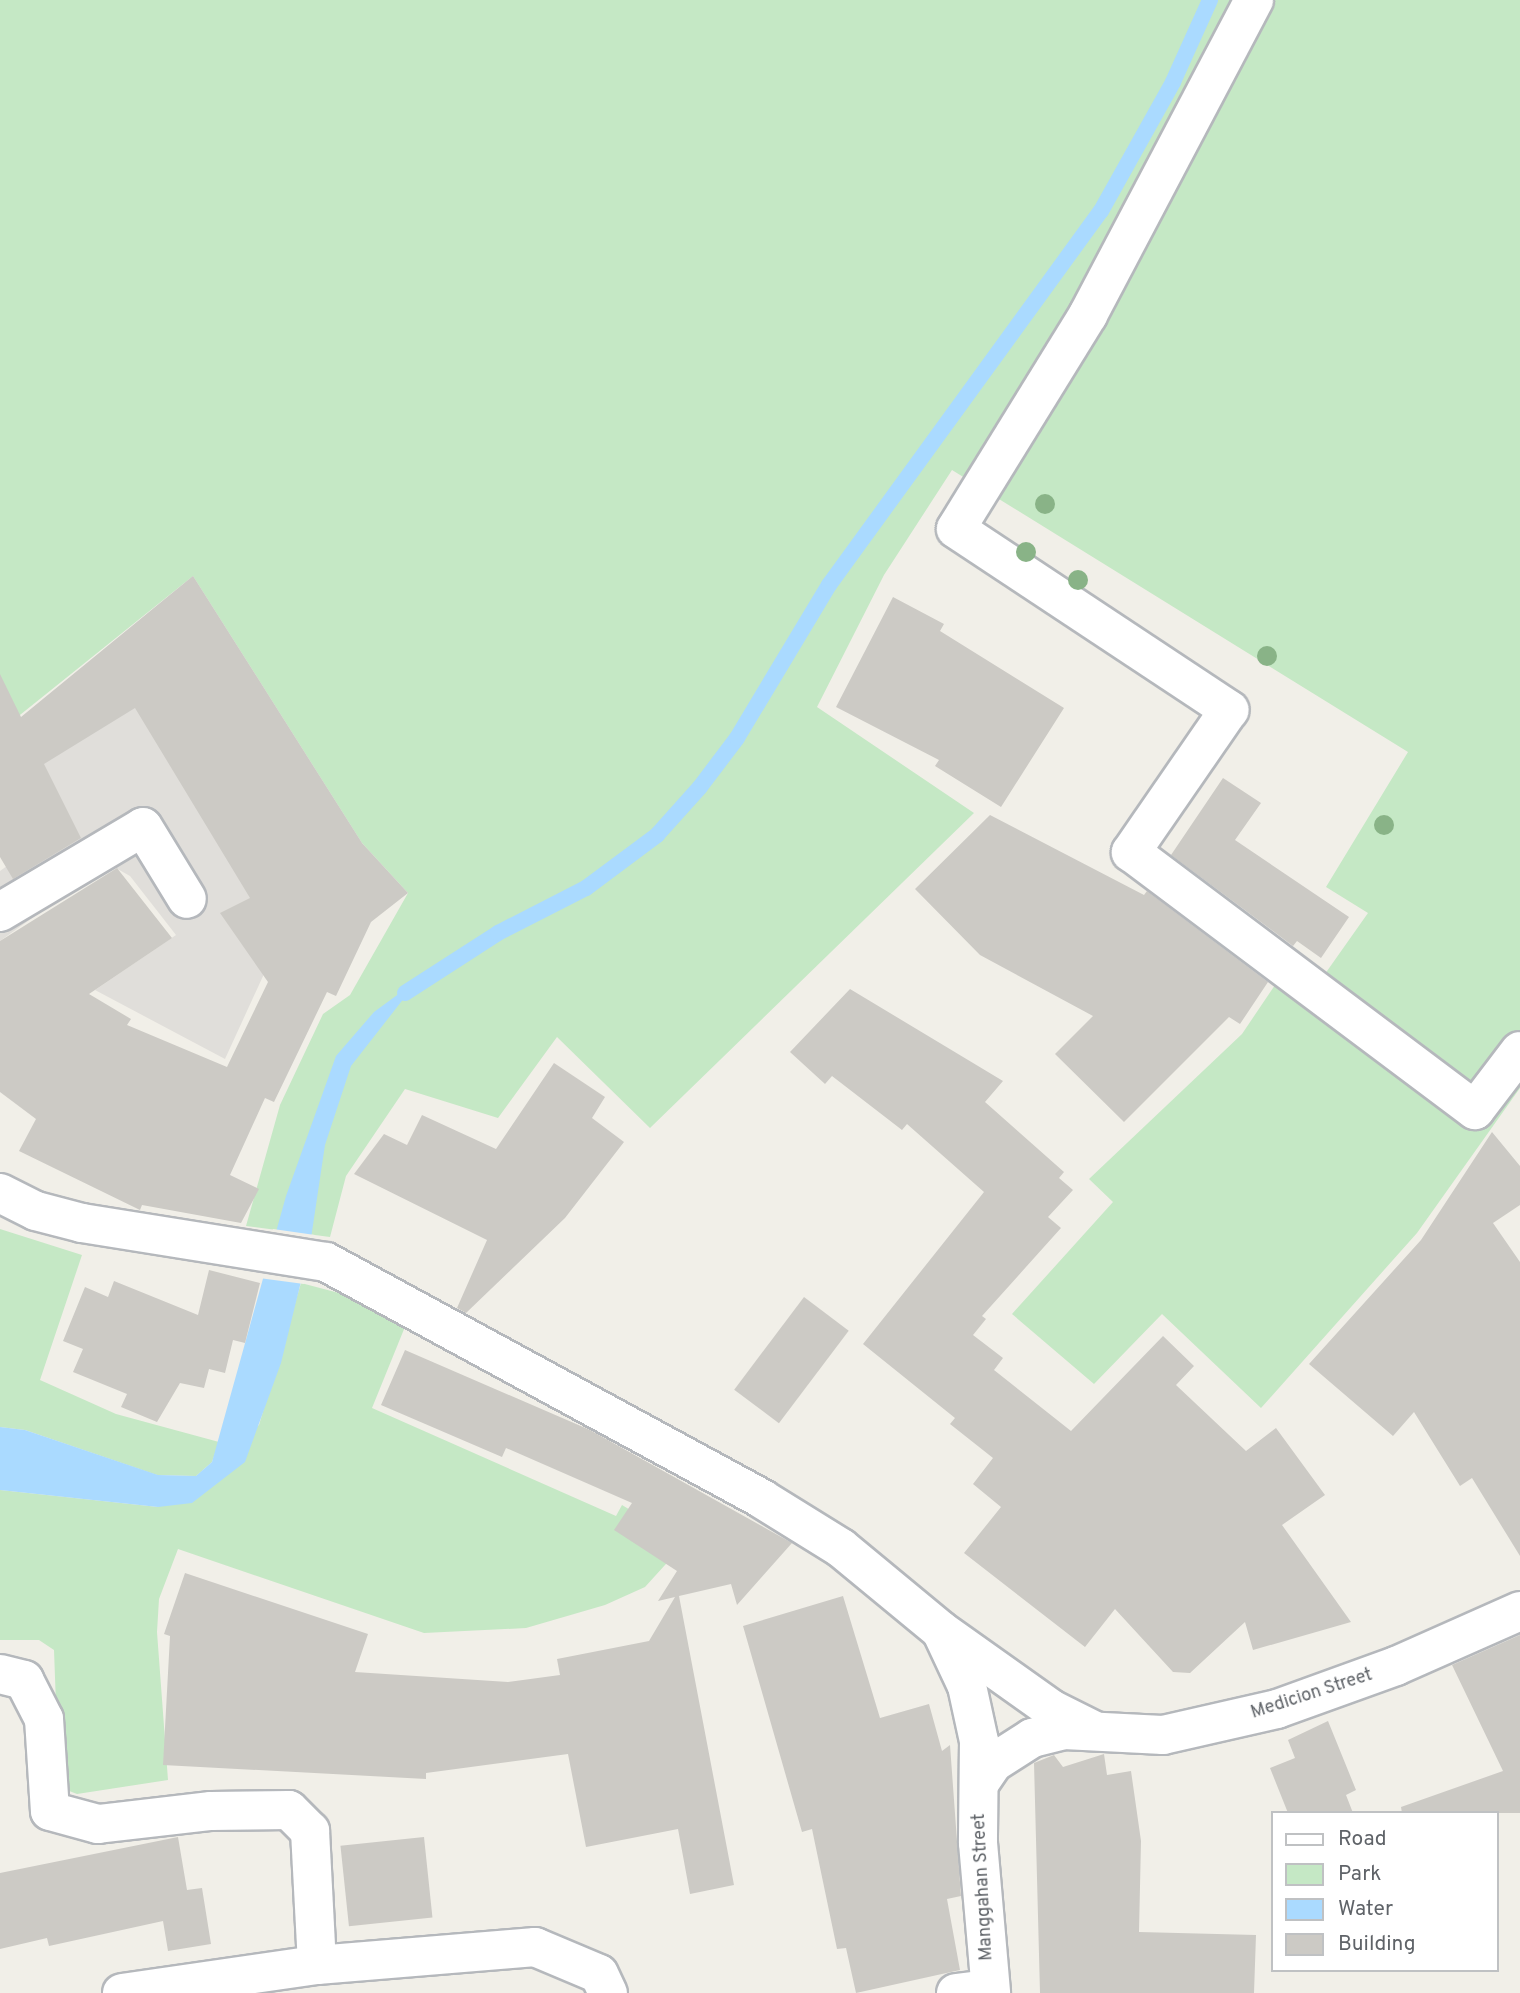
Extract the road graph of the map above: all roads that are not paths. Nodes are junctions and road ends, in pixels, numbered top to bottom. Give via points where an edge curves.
1 (1254, 0) edge
2 (187, 899) dead end
3 (0, 912) edge
4 (1520, 1051) edge
5 (0, 1193) edge
6 (1519, 1613) edge
7 (940, 1630) junction
8 (0, 1674) edge
9 (1093, 1730) junction
10 (981, 1781) junction
11 (317, 1965) junction
12 (979, 1992) edge
13 (122, 1993) edge
14 (608, 1993) edge

1 - 4 street via 1088,315 956,529 1229,710 1131,852 1475,1110
2 - 3 street via 143,827
5 - 7 street via 36,1211 82,1223 326,1262 762,1499 841,1548
6 - 9 street, Medicion Street via 1396,1666 1277,1709 1163,1735
7 - 9 street via 1051,1709
7 - 10 street, Manggahan Street via 967,1686
8 - 11 street via 24,1680 44,1719 50,1811 98,1824 211,1811 289,1810 310,1831
9 - 10 street via 1032,1738 993,1763
10 - 12 street, Manggahan Street
11 - 13 street
11 - 14 street via 535,1947 599,1973

